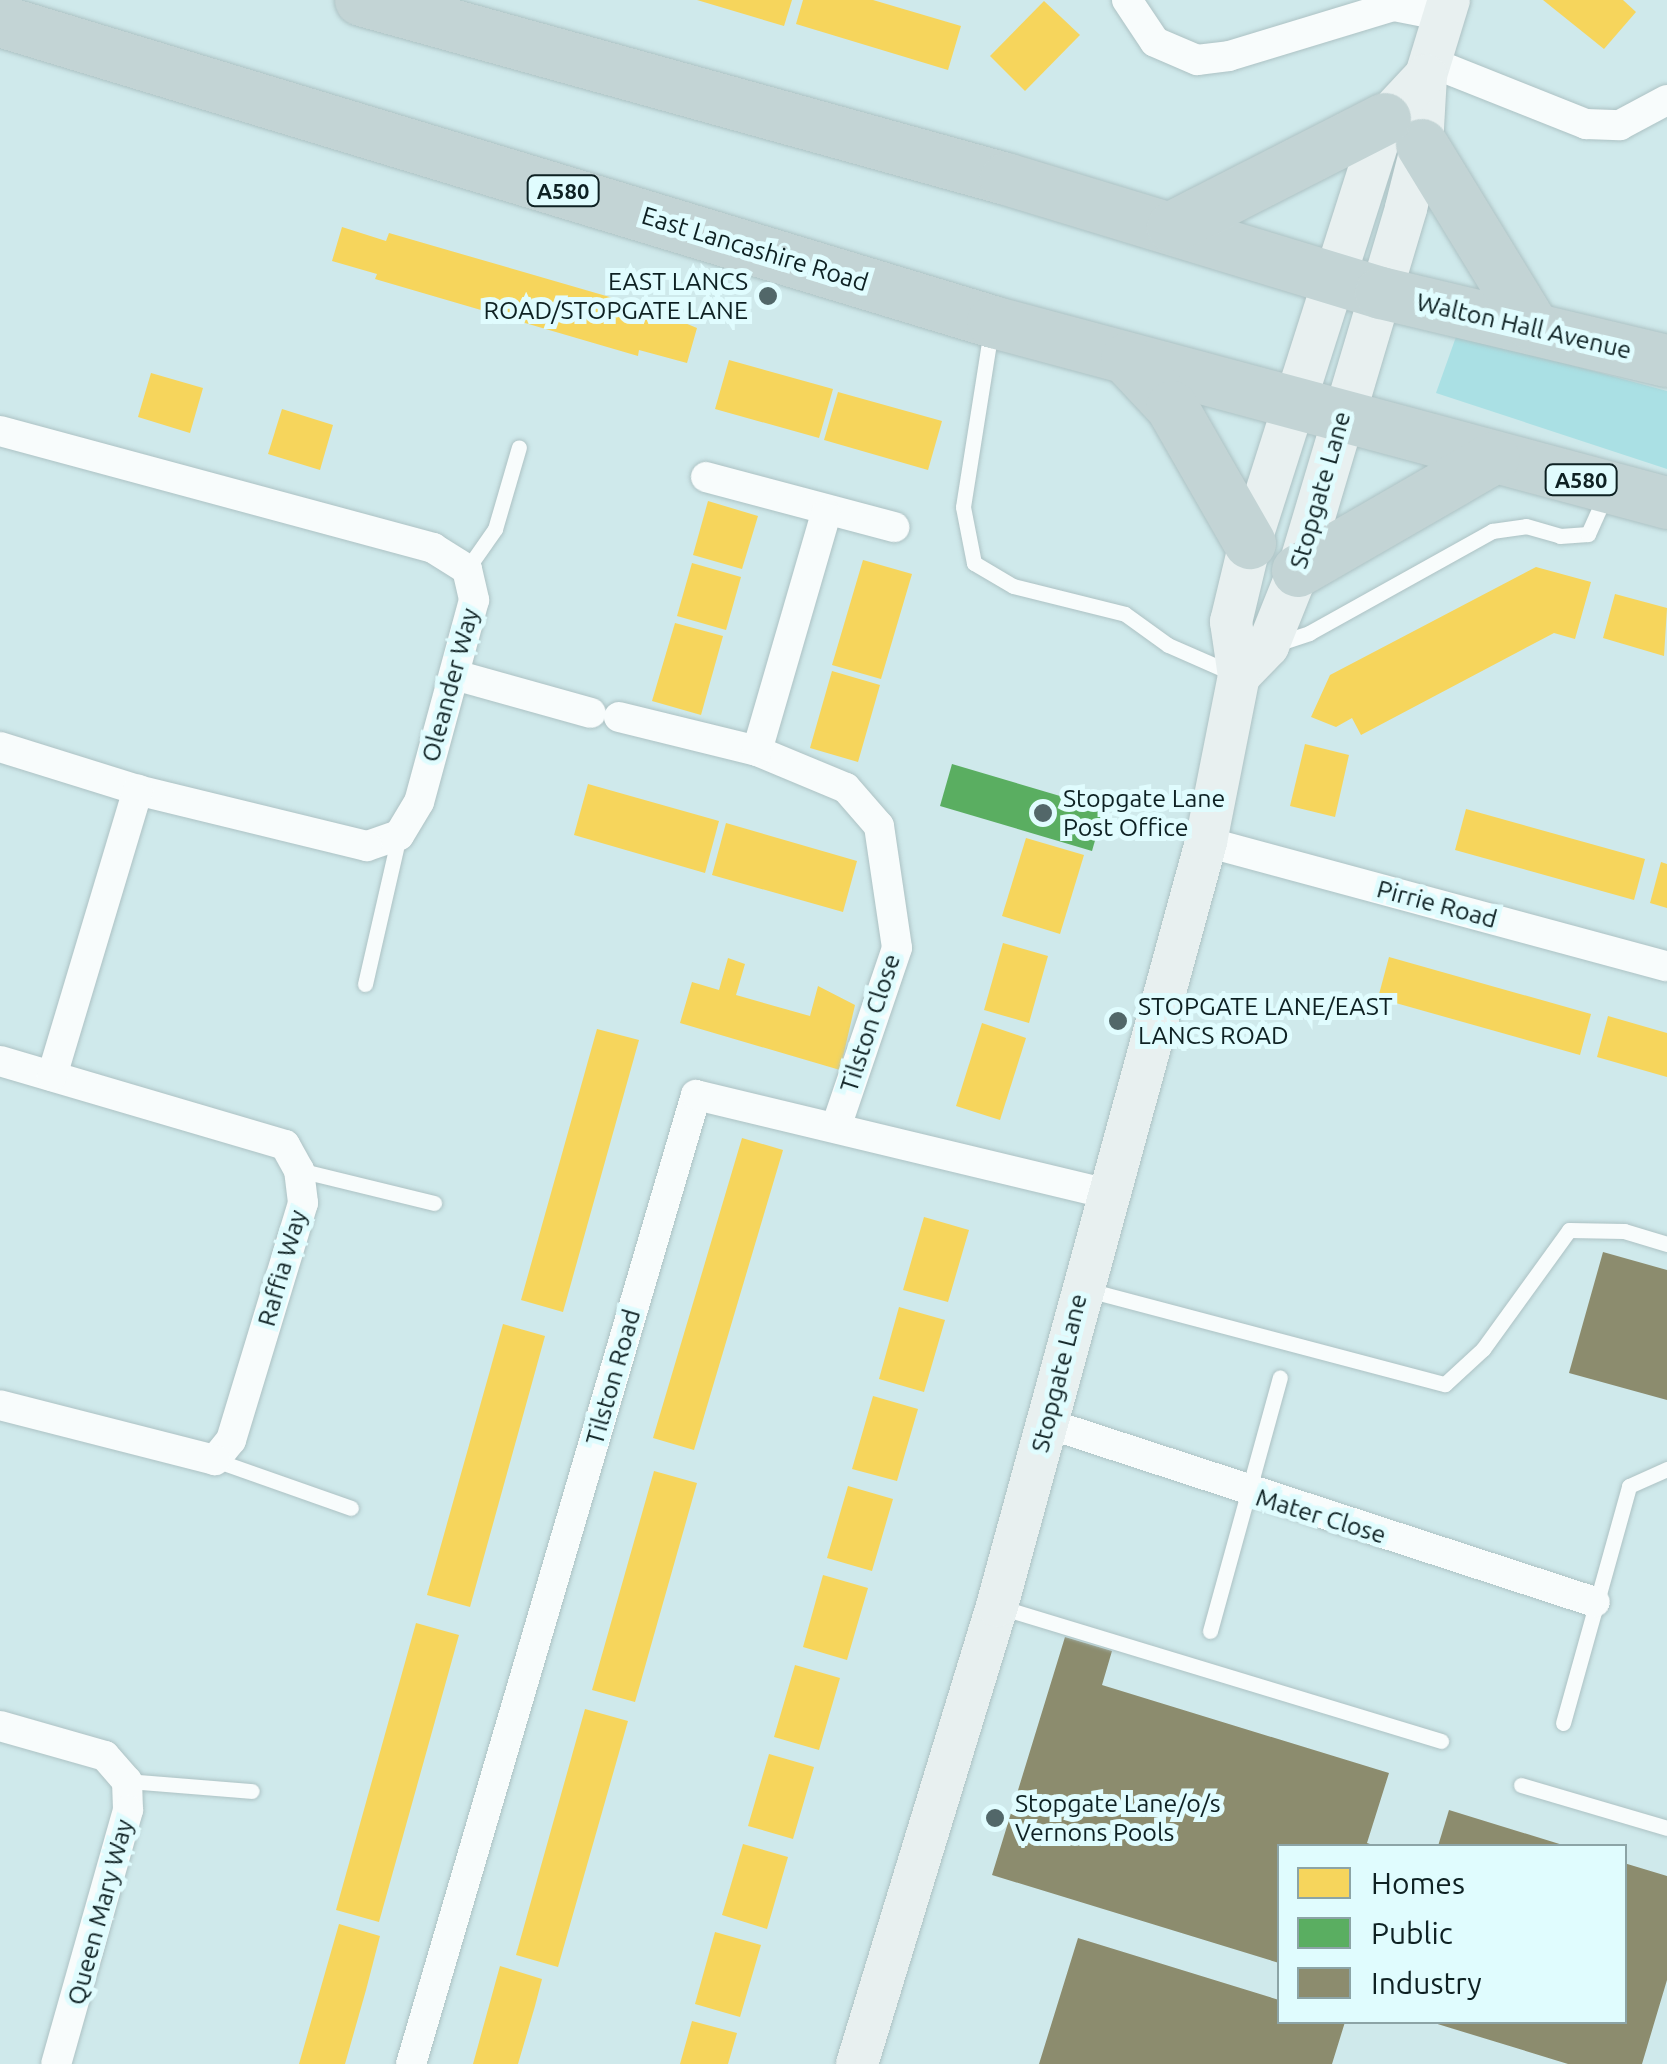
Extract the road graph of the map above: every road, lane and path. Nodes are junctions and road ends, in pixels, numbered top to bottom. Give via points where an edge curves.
1 (362, 0) edge
2 (1127, 0) edge
3 (1447, 8) edge
4 (0, 21) edge
5 (1428, 68) junction
6 (1661, 104) edge
7 (1403, 132) junction
8 (1173, 227) junction
9 (1332, 278) junction
10 (1381, 293) junction
11 (992, 322) junction
12 (1532, 325) junction
13 (1126, 358) junction
14 (1667, 360) edge
15 (1317, 408) junction
16 (0, 431) edge
17 (519, 448) dead end
18 (1494, 458) junction
19 (706, 477) dead end
20 (1607, 487) junction
21 (1667, 503) edge
22 (826, 514) junction
23 (894, 528) dead end
24 (1250, 544) junction
25 (466, 569) junction
26 (1298, 571) junction
27 (1253, 661) junction
28 (455, 674) junction
29 (0, 747) edge
30 (757, 751) junction
31 (138, 790) junction
32 (398, 835) junction
33 (1206, 842) junction
34 (1667, 966) edge
35 (365, 984) dead end
36 (0, 1061) edge
37 (52, 1076) junction
38 (836, 1127) junction
39 (299, 1170) junction
40 (1107, 1194) junction
41 (434, 1203) dead end
42 (1667, 1244) edge
43 (1080, 1288) junction
44 (1280, 1377) dead end
45 (0, 1404) edge
46 (1049, 1424) junction
47 (215, 1460) junction
48 (1667, 1469) edge
49 (1248, 1493) junction
50 (351, 1508) dead end
51 (1595, 1602) junction
52 (997, 1606) junction
53 (1210, 1631) dead end
54 (1563, 1723) dead end
55 (0, 1726) edge
56 (1441, 1741) dead end
57 (127, 1780) junction
58 (1521, 1785) dead end
59 (252, 1791) dead end
60 (1667, 1828) edge
61 (56, 2064) edge
62 (410, 2064) edge
63 (857, 2064) edge

1 - 8 highway
2 - 3 street via 1146,32 1196,60 1394,6
3 - 5 main road
4 - 11 highway, East Lancashire Road / A580
5 - 6 street via 1586,124 1620,124
5 - 7 main road
7 - 8 highway
7 - 9 main road, Stopgate Lane
7 - 10 main road, Stopgate Lane
7 - 12 highway
8 - 9 highway
9 - 10 highway
9 - 15 main road, Stopgate Lane
10 - 12 highway, Walton Hall Avenue
10 - 15 main road, Stopgate Lane
11 - 13 highway, East Lancashire Road / A580
11 - 27 lane via 963,507 974,563 1012,586 1125,614 1168,646
12 - 14 highway, Walton Hall Avenue
13 - 15 highway, East Lancashire Road / A580
13 - 24 highway via 1172,406
15 - 18 highway, A580
15 - 24 main road, Stopgate Lane
15 - 26 main road, Stopgate Lane
16 - 25 street via 432,548
17 - 25 lane via 495,529
18 - 20 highway, A580
18 - 26 highway
19 - 22 street
20 - 21 highway, A580
20 - 27 lane via 1588,534 1560,536 1526,526 1492,531
22 - 23 street
22 - 30 street
24 - 27 main road, Stopgate Lane via 1231,622
25 - 28 street, Oleander Way via 474,600
26 - 27 main road, Stopgate Lane
27 - 33 main road, Stopgate Lane
28 - 30 street, Tilston Close
28 - 32 street, Oleander Way via 419,802
29 - 31 street
30 - 38 street, Tilston Close via 846,788 879,826 897,948
31 - 32 street via 367,846
31 - 37 street
32 - 35 lane
33 - 34 street, Pirrie Road
33 - 40 main road, Stopgate Lane
36 - 37 street
37 - 39 street via 284,1145
38 - 40 street, Tilston Road
38 - 62 street, Tilston Road via 696,1095
39 - 41 lane
39 - 47 street, Raffia Way via 303,1203 231,1440
40 - 43 main road, Stopgate Lane
42 - 43 lane via 1624,1231 1569,1230 1483,1349 1445,1384
43 - 46 main road, Stopgate Lane
44 - 49 lane
45 - 47 street
46 - 49 street, Mater Close
46 - 52 main road, Stopgate Lane
47 - 50 lane
48 - 51 lane via 1628,1486
49 - 51 street, Mater Close
49 - 53 lane
51 - 54 lane
52 - 56 lane
52 - 63 main road, Stopgate Lane
55 - 57 street via 104,1756
57 - 59 lane
57 - 61 street, Queen Mary Way via 124,1827
58 - 60 lane

